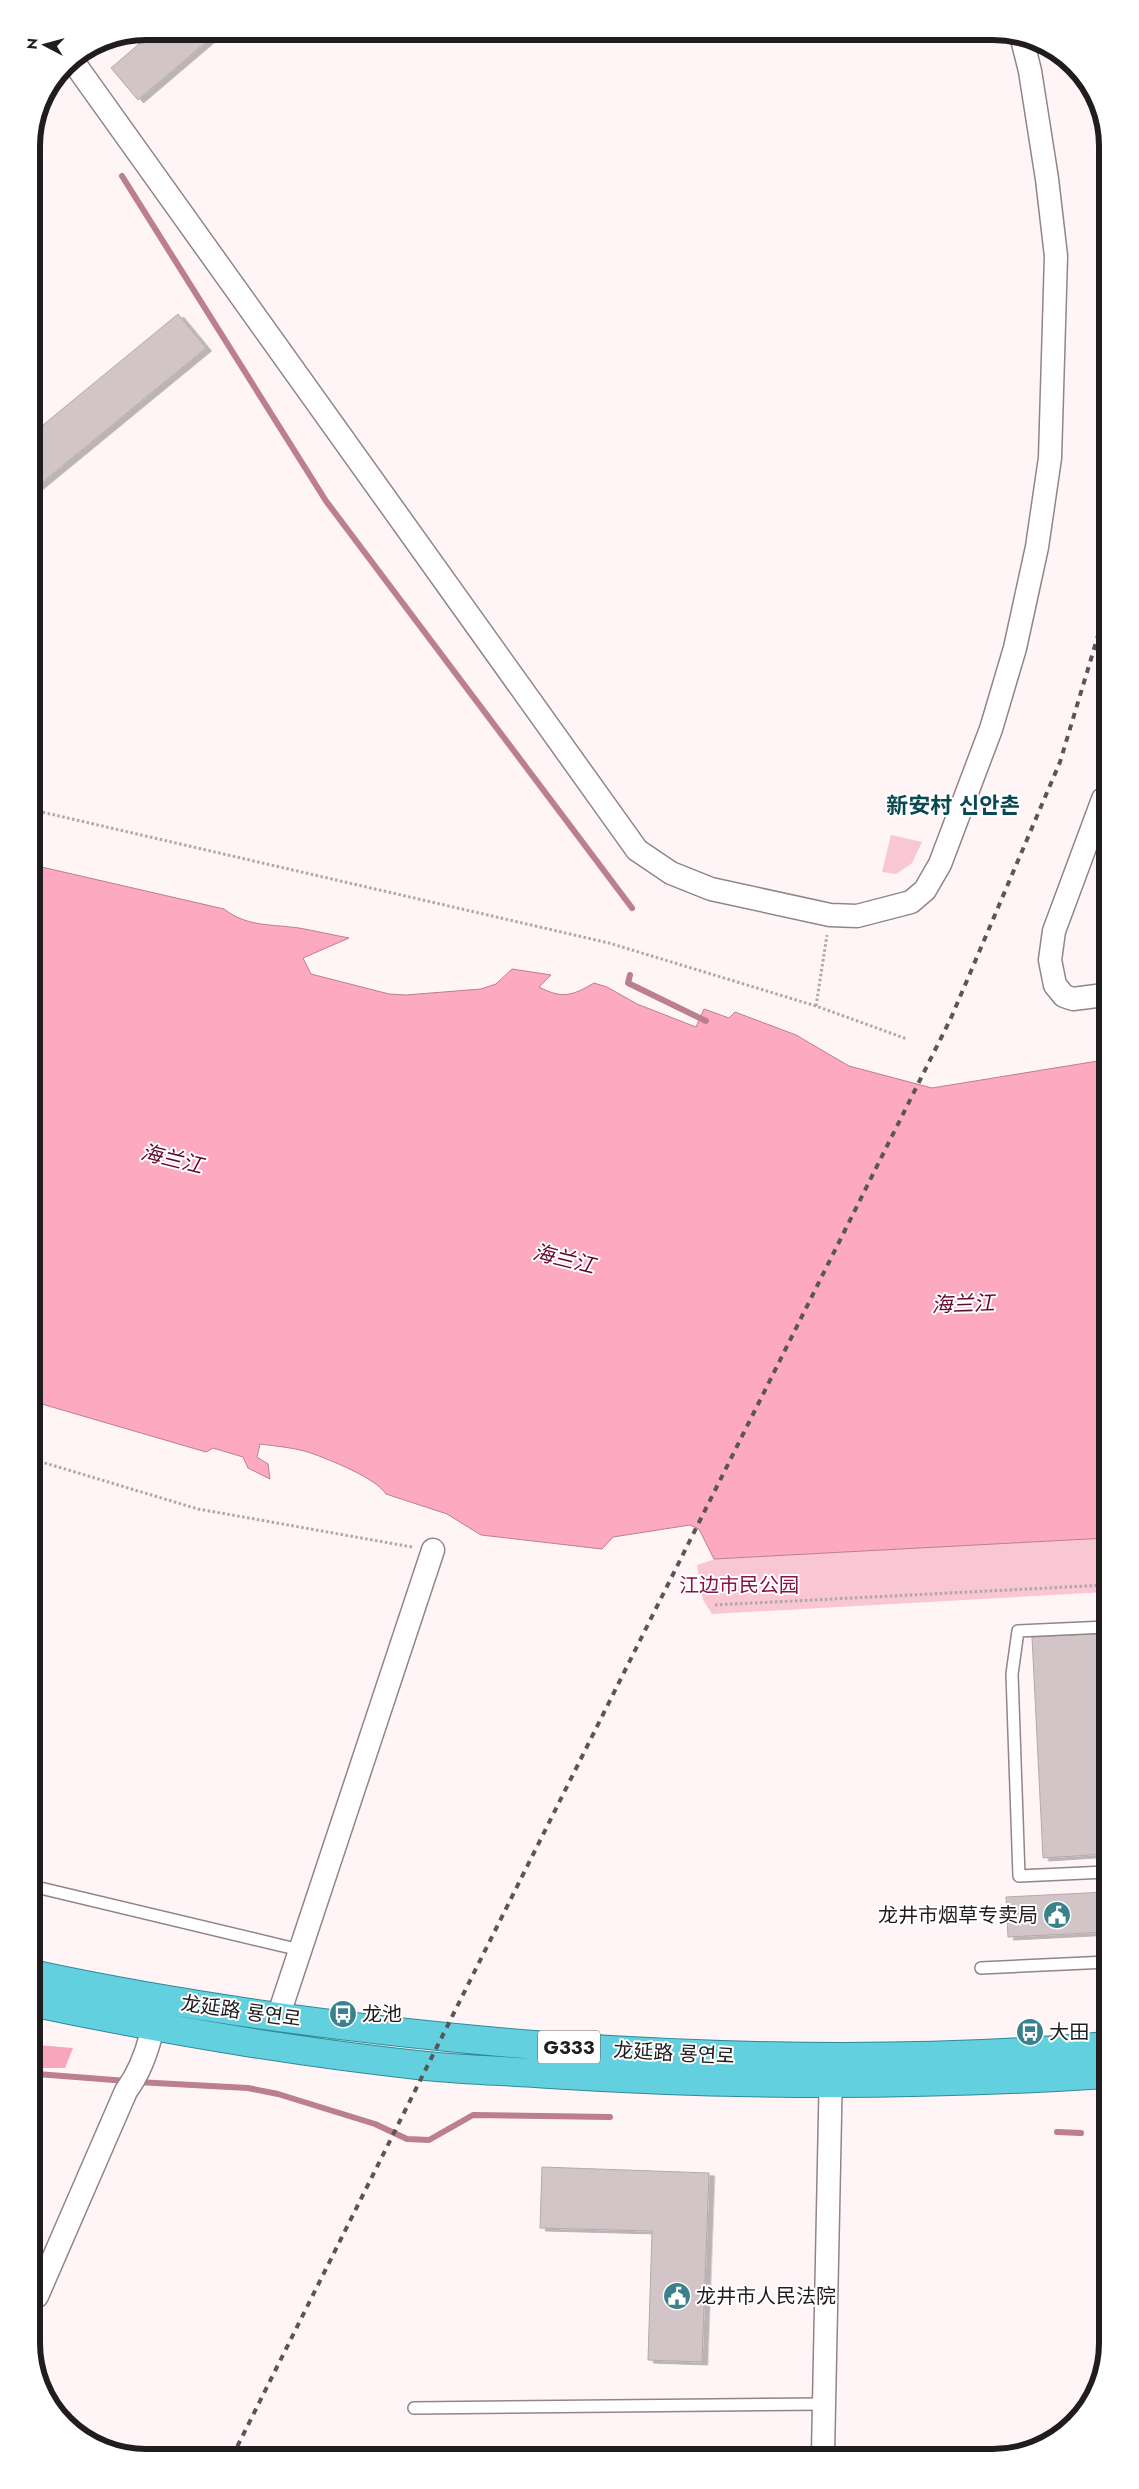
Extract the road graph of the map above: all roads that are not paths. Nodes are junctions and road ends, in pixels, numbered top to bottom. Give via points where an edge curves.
1 (1023, 45) edge
2 (76, 66) edge
3 (1099, 812) edge
4 (1099, 996) edge
5 (433, 1550) road end
6 (1099, 1627) edge
7 (1099, 1872) edge
8 (40, 1889) edge
9 (300, 1950) junction
10 (1099, 1962) edge
11 (980, 1968) dead end
12 (40, 1976) edge
13 (158, 1999) junction
14 (40, 2004) edge
15 (278, 2017) junction
16 (154, 2027) junction
17 (1099, 2047) edge
18 (831, 2071) junction
19 (1099, 2074) edge
20 (40, 2289) edge
21 (824, 2404) junction
22 (414, 2408) dead end
23 (823, 2449) edge

1 - 2 street via 1047,179 1056,256 1050,458 1037,547 1017,639 991,729 940,864 925,890 911,902 857,916 830,915 711,889 671,873 637,850
3 - 4 street via 1054,931 1050,960 1055,986 1064,996 1073,999
5 - 9 street
6 - 7 lane via 1018,1631 1012,1674 1019,1876
8 - 9 lane
9 - 15 street
10 - 11 lane
12 - 13 highway, 龙延路 룡연로 / G333
13 - 15 highway, 龙延路 룡연로 / G333
13 - 16 street
14 - 16 highway, 龙延路 룡연로 / G333
15 - 18 highway, 龙延路 룡연로 / G333 via 441,2037
16 - 18 highway, 龙延路 룡연로 / G333 via 427,2066 620,2079
16 - 20 street
17 - 18 highway, 龙延路 룡연로 / G333 via 961,2056
18 - 19 highway, 龙延路 룡연로 / G333 via 940,2083
18 - 21 street
21 - 22 lane
21 - 23 street

